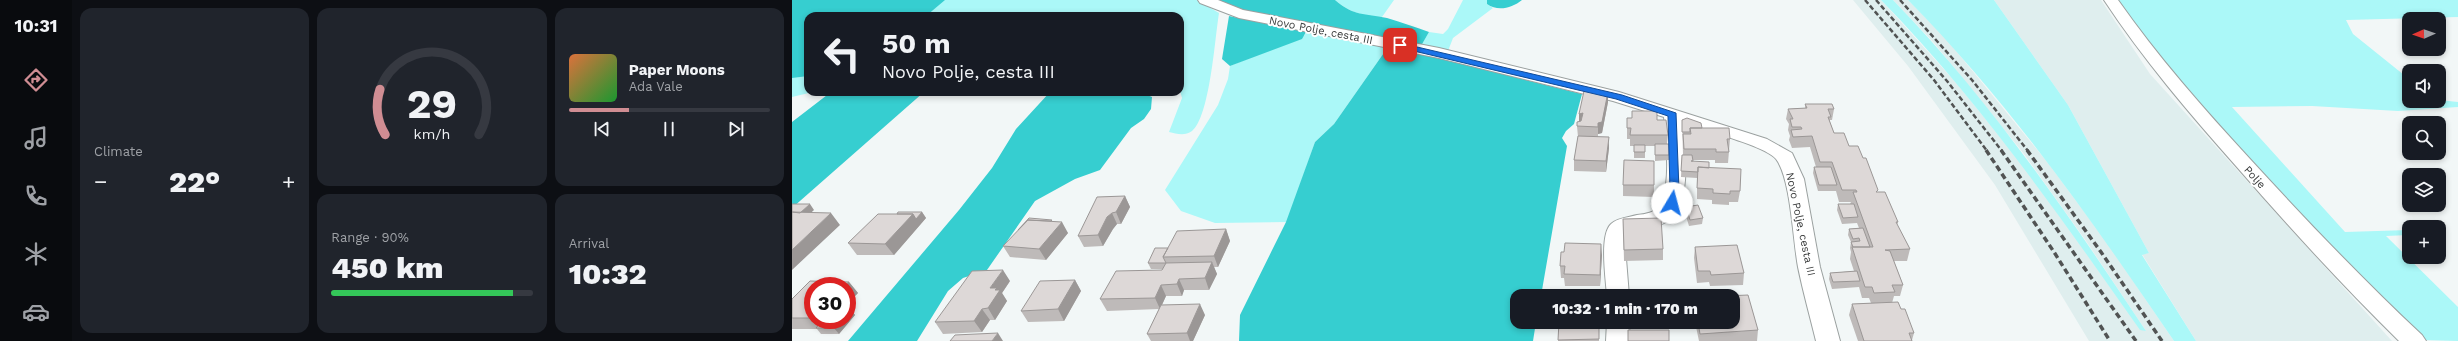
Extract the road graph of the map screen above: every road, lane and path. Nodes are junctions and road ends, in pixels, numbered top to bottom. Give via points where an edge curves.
1 (1205, 0) edge
2 (2110, 0) edge
3 (1673, 114) junction
4 (1618, 289) edge
5 (1618, 329) edge
6 (1618, 341) edge
7 (1828, 341) edge
8 (2414, 341) edge

1 - 3 street, Novo Polje, cesta III via 1239,14 1439,53 1619,97
2 - 8 street, Polje via 2134,36 2174,85 2363,293
3 - 4 street via 1675,190 1672,203 1659,217 1622,225 1618,229 1615,246
3 - 7 street, Novo Polje, cesta III via 1761,143 1785,157 1794,179 1809,267
5 - 6 street

